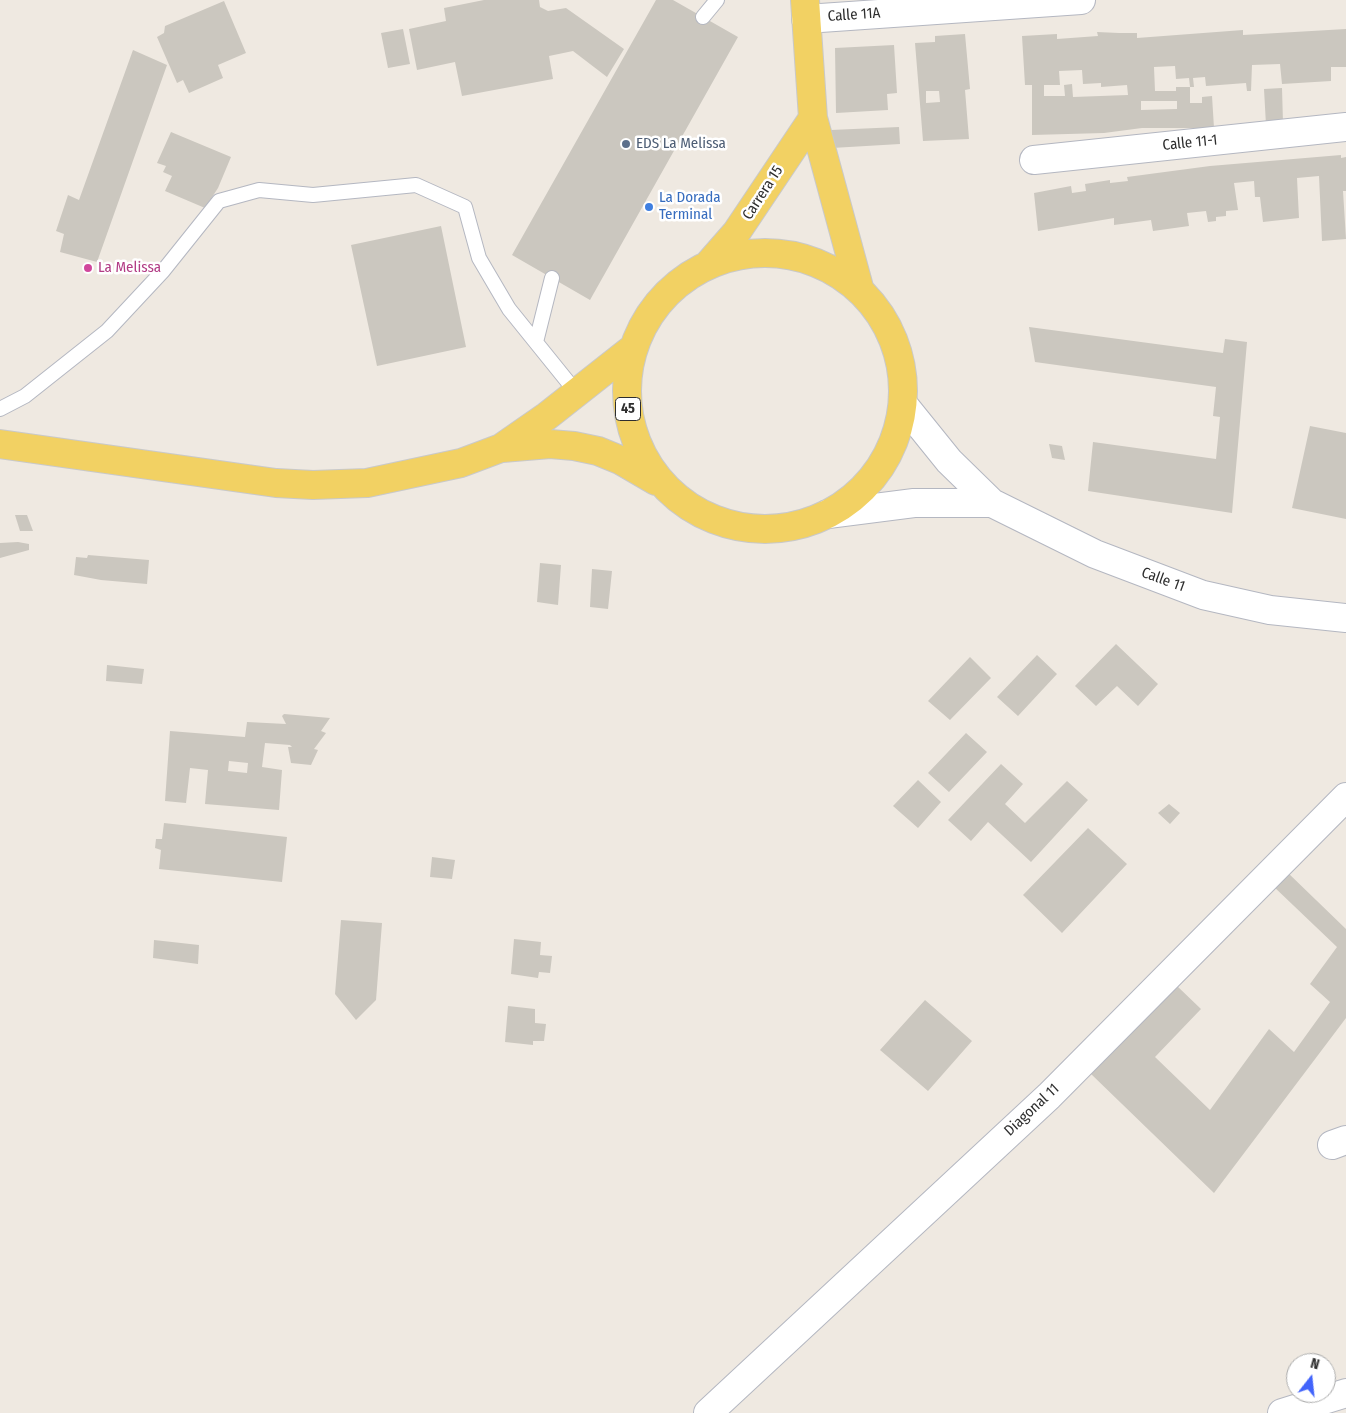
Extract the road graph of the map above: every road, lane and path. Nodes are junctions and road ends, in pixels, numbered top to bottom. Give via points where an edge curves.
1 (717, 0) edge
2 (1080, 0) edge
3 (806, 9) edge
4 (703, 17) dead end
5 (813, 118) junction
6 (1346, 127) edge
7 (1034, 160) dead end
8 (708, 265) junction
9 (552, 278) dead end
10 (860, 292) junction
11 (536, 342) junction
12 (632, 350) junction
13 (576, 392) junction
14 (903, 404) junction
15 (0, 409) edge
16 (0, 444) edge
17 (501, 448) junction
18 (662, 484) junction
19 (992, 503) junction
20 (828, 514) junction
21 (1346, 618) edge
22 (1346, 797) edge
23 (1346, 1393) edge
24 (708, 1413) edge
25 (1282, 1413) edge

1 - 4 lane
2 - 3 street, Calle 11A
3 - 5 main road, 45
5 - 8 main road, Carrera 15 / 45 via 736,233
5 - 10 main road, 45
6 - 7 street, Calle 11-1
8 - 10 main road, 45 via 740,255 772,253 804,259 834,272
8 - 12 main road, 45 via 683,279 661,299 644,322
9 - 11 lane
10 - 14 main road, 45 via 880,315 894,343 902,373
11 - 13 lane
11 - 15 lane via 509,309 479,258 466,207 416,185 313,196 259,190 219,201 163,271 107,331 25,396
12 - 13 main road, 45
12 - 18 main road, 45 via 626,385 630,421 642,455
13 - 17 main road, 45
14 - 19 street, Calle 11 via 948,461
14 - 20 main road, 45 via 896,438 880,469 857,495
16 - 17 main road, 45 via 276,483 313,485 394,478 462,463
17 - 18 main road, 45 via 550,444 598,452 620,460
18 - 20 main road, 45 via 690,507 723,523 758,529 794,526
19 - 20 street, Calle 11 via 914,503
19 - 21 street, Calle 11 via 1095,554 1204,595 1270,610
22 - 24 street, Diagonal 11 via 1049,1096
23 - 25 street

